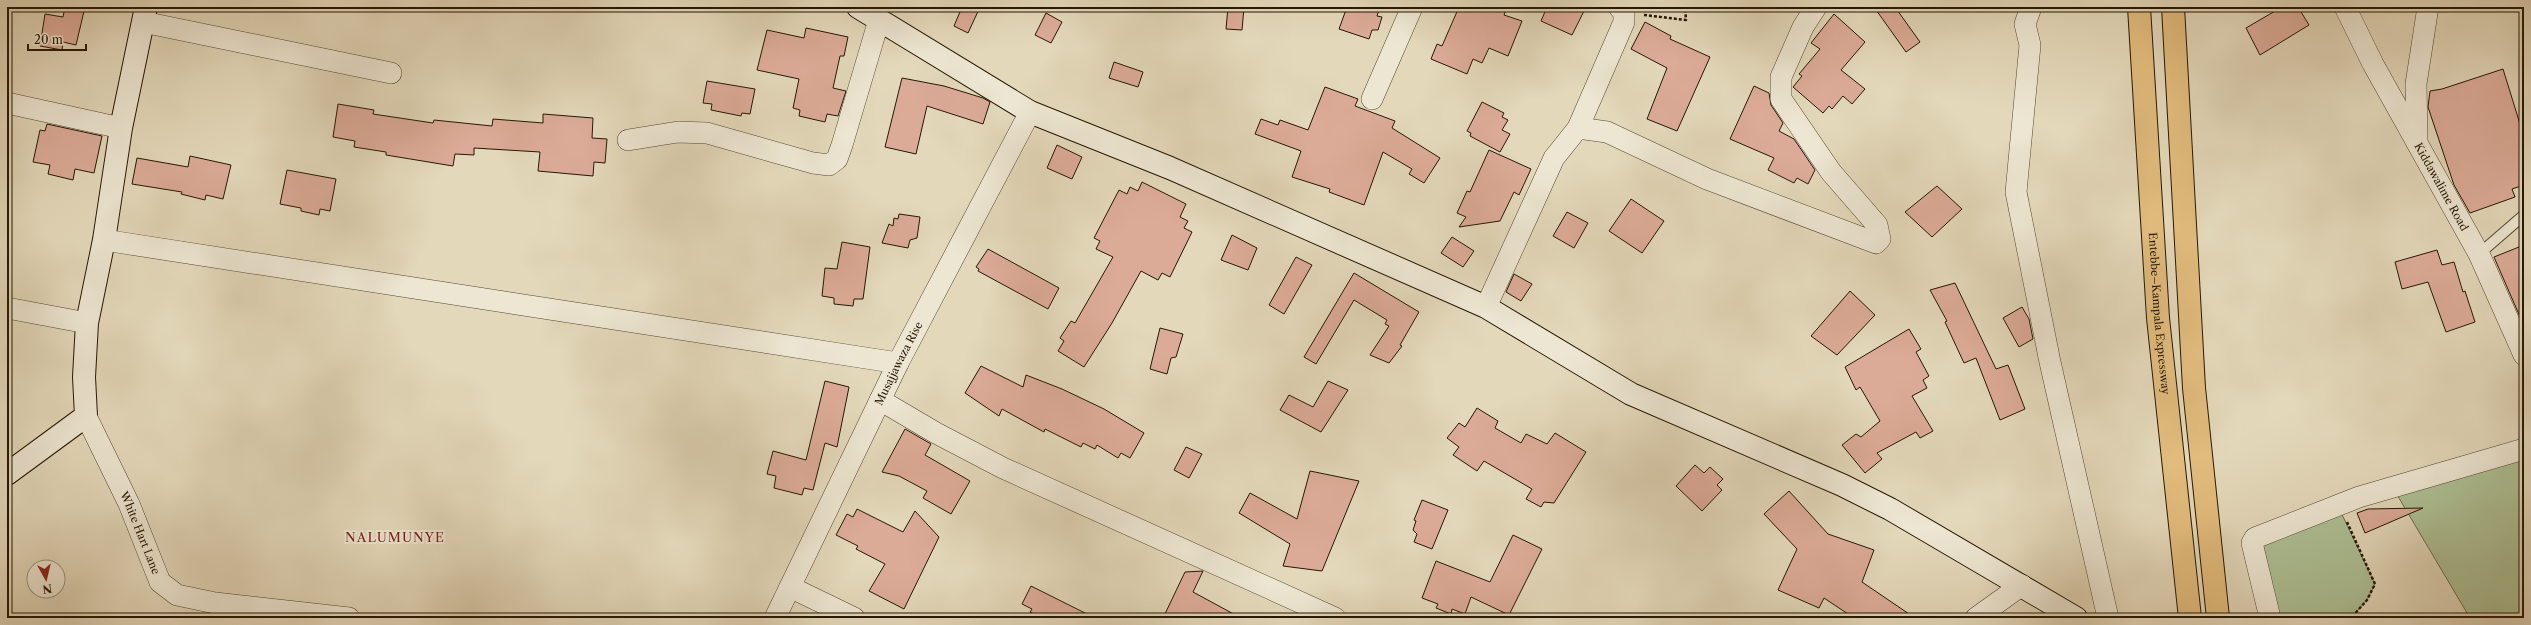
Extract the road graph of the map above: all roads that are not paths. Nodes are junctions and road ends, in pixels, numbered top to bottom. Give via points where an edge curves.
1 (858, 7) edge
2 (1412, 7) edge
3 (1816, 7) edge
4 (2031, 7) edge
5 (2139, 7) edge
6 (2174, 7) edge
7 (2345, 7) edge
8 (2431, 8) edge
9 (145, 14) edge
10 (1622, 15) edge
11 (879, 20) junction
12 (390, 73) dead end
13 (1372, 99) dead end
14 (7, 103) edge
15 (1030, 112) junction
16 (121, 128) junction
17 (1578, 128) junction
18 (628, 140) dead end
19 (2417, 144) junction
20 (2524, 216) edge
21 (104, 240) junction
22 (2478, 254) junction
23 (1486, 307) junction
24 (7, 308) edge
25 (87, 323) junction
26 (2524, 355) edge
27 (898, 363) junction
28 (880, 400) junction
29 (86, 416) junction
30 (2524, 448) edge
31 (7, 474) edge
32 (2022, 585) junction
33 (790, 587) junction
34 (349, 618) edge
35 (775, 618) edge
36 (854, 618) edge
37 (1335, 618) edge
38 (1976, 618) edge
39 (2076, 618) edge
40 (2108, 618) edge
41 (2190, 618) edge
42 (2218, 618) edge
43 (2270, 618) edge

1 - 11 street
2 - 13 street
3 - 17 street via 1803,27 1782,78 1781,99 1831,172 1877,225 1880,239 1876,243 1707,179 1607,132
4 - 40 street via 2025,24 2030,45 2016,192 2050,362
5 - 41 highway, Entebbe–Kampala Expressway via 2158,318
6 - 42 highway via 2194,388
7 - 19 street
8 - 19 street, Kiddawalime Road via 2416,84
9 - 12 street
9 - 16 street
10 - 17 street
11 - 15 street
11 - 18 street via 842,145 836,159 828,165 706,133 678,132
14 - 16 street
15 - 23 street via 1170,168
15 - 27 street, Musajjawaza Rise
16 - 21 street
17 - 23 street via 1554,158
19 - 22 street, Kiddawalime Road
20 - 22 lane
21 - 25 street
21 - 27 street
22 - 26 street, Kiddawalime Road
23 - 32 street via 1632,394 1842,485 1890,509
24 - 25 street
25 - 29 street via 84,377
27 - 28 street, Musajjawaza Rise
28 - 33 street, Musajjawaza Rise
28 - 37 street via 1003,468
29 - 31 street
29 - 34 street, White Hart Lane via 129,504 160,582 176,595 215,603
30 - 43 street via 2366,495 2253,540
32 - 38 street
32 - 39 street
33 - 35 street, Musajjawaza Rise
33 - 36 street

